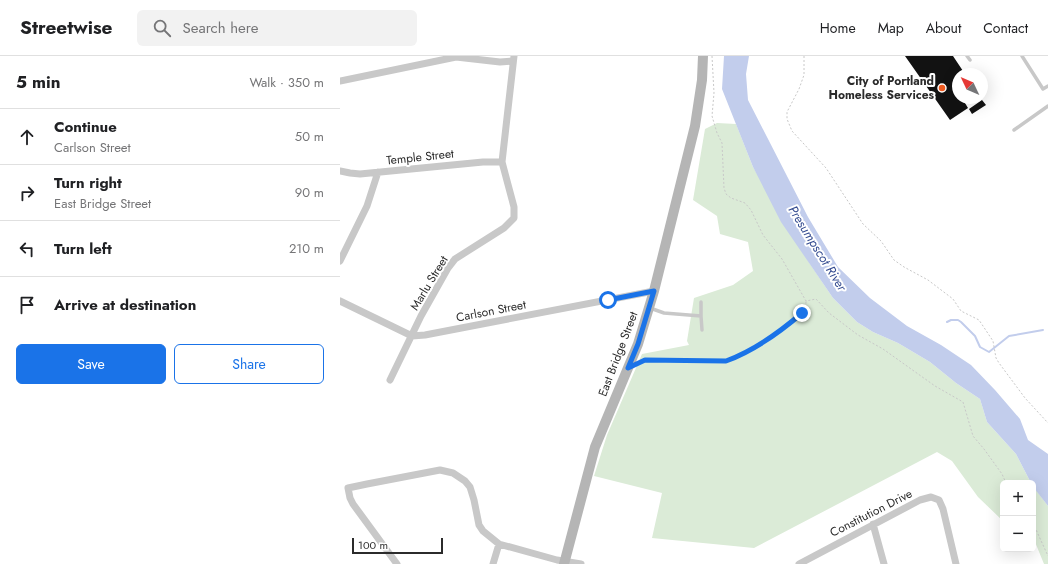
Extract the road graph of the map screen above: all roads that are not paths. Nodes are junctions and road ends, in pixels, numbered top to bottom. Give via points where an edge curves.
1 (703, 56) edge
2 (967, 56) edge
3 (1022, 56) edge
4 (514, 58) edge
5 (970, 60) dead end
6 (340, 81) edge
7 (1048, 86) edge
8 (1048, 106) edge
9 (1014, 130) dead end
10 (502, 162) junction
11 (340, 171) edge
12 (378, 172) junction
13 (340, 260) edge
14 (654, 291) junction
15 (340, 301) edge
16 (701, 302) dead end
17 (649, 308) junction
18 (701, 316) junction
19 (702, 330) dead end
20 (412, 336) junction
21 (390, 380) dead end
22 (873, 524) junction
23 (499, 544) junction
24 (564, 562) edge
25 (811, 562) edge
26 (397, 564) edge
27 (493, 564) edge
28 (581, 564) edge
29 (799, 564) edge
30 (884, 564) edge
31 (956, 564) edge

1 - 14 street, East Bridge Street via 695,126
2 - 5 lane
3 - 7 lane via 1043,89
4 - 6 street via 500,62 456,57
4 - 10 street, Marlu Street
8 - 9 lane
10 - 12 street, Temple Street
10 - 20 street, Marlu Street via 514,207 514,218 498,232 455,259 442,278
11 - 12 street, Temple Street
12 - 13 street via 367,206
14 - 17 street, East Bridge Street
14 - 20 street, Carlson Street
15 - 20 street
16 - 18 lane
17 - 18 lane via 664,313
17 - 24 street, East Bridge Street via 638,344 595,447
18 - 19 lane
20 - 21 street, Marlu Street
22 - 25 street, Constitution Drive via 824,550
22 - 30 street
22 - 31 street, Constitution Drive via 925,497 939,500
23 - 24 street
23 - 26 street via 479,525 470,487 453,473 440,470 348,488 353,504
23 - 27 street
24 - 28 street
25 - 29 street, Constitution Drive

